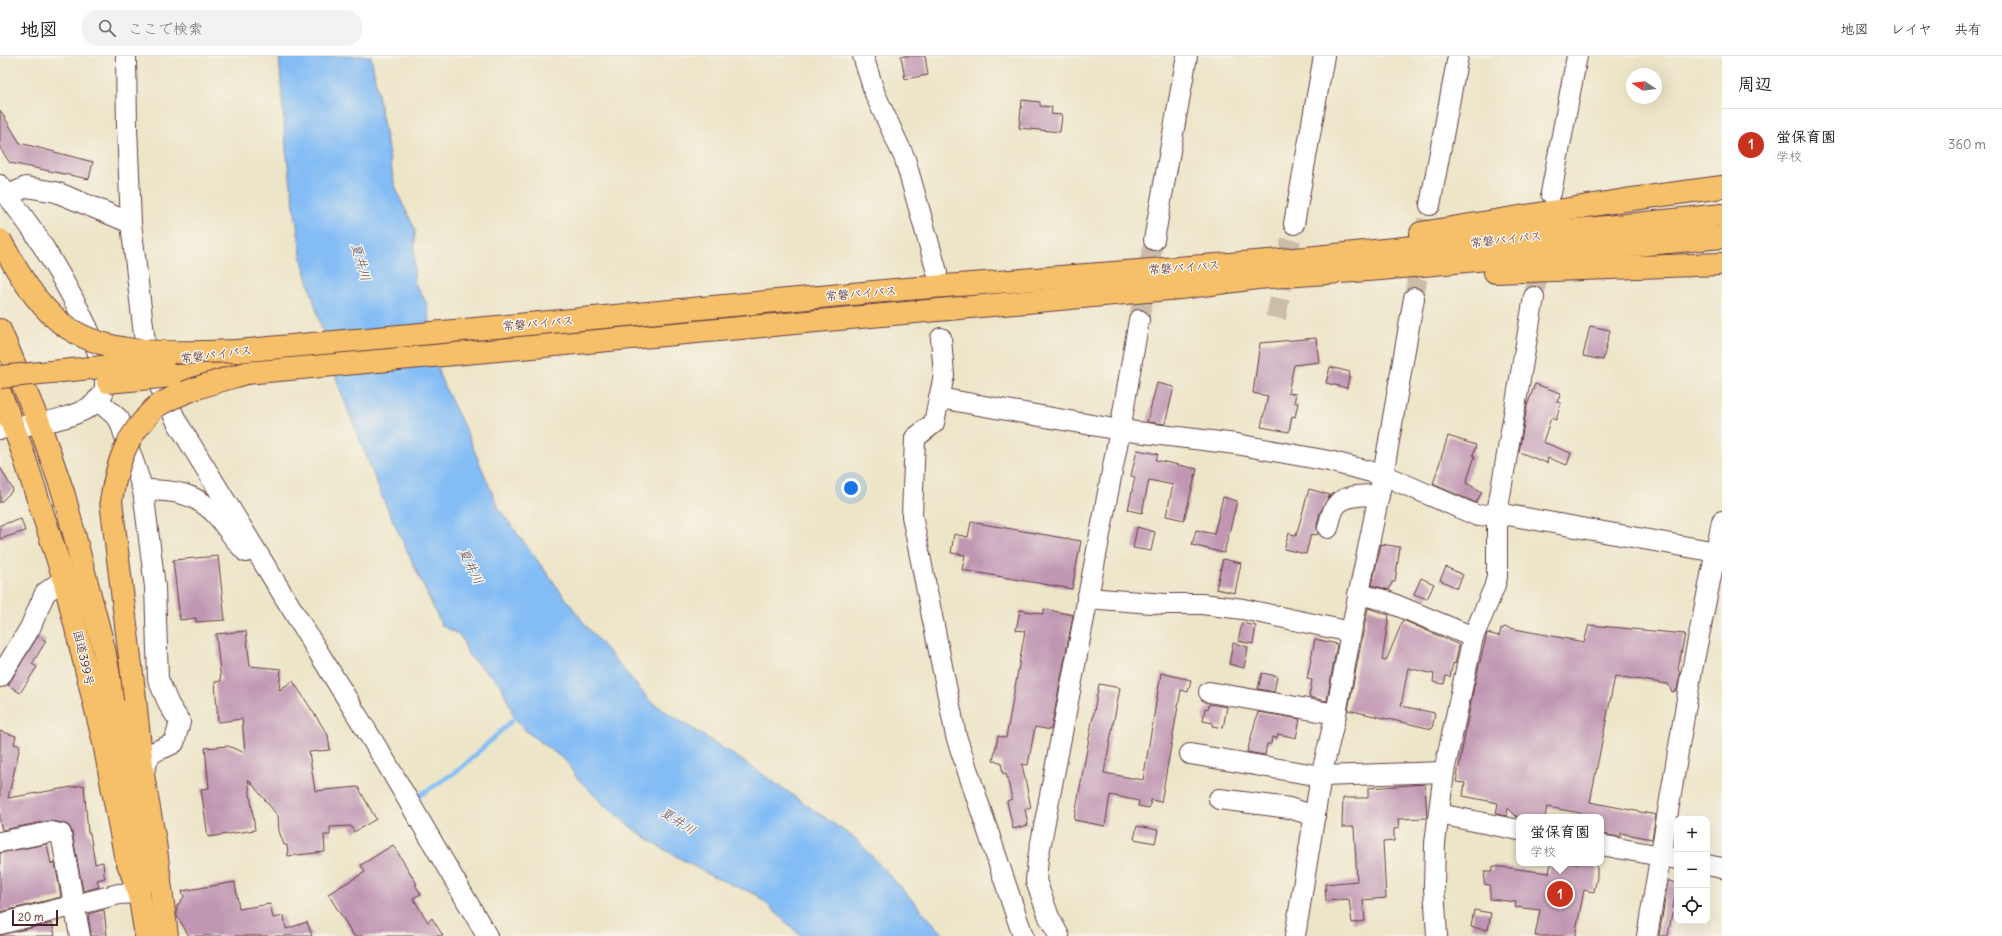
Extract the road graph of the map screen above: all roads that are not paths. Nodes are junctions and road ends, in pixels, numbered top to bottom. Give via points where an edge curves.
1 (126, 56) edge
2 (863, 56) edge
3 (1187, 56) edge
4 (1324, 56) edge
5 (1458, 56) edge
6 (1577, 56) edge
7 (1722, 188) edge
8 (4, 190) edge
9 (1551, 192) dead end
10 (1430, 205) tunnel mouth
11 (1722, 216) edge
12 (131, 223) junction
13 (1294, 224) tunnel mouth
14 (1722, 237) edge
15 (0, 240) edge
16 (1154, 240) tunnel mouth
17 (1266, 261) junction
18 (1722, 264) edge
19 (937, 272) tunnel mouth
20 (1146, 291) junction
21 (1534, 297) tunnel mouth
22 (1414, 298) tunnel mouth
23 (1139, 320) tunnel mouth
24 (0, 330) edge
25 (941, 338) tunnel mouth
26 (238, 352) junction
27 (246, 372) junction
28 (0, 377) edge
29 (0, 392) edge
30 (939, 398) junction
31 (97, 400) junction
32 (39, 423) junction
33 (6, 428) edge
34 (1120, 430) junction
35 (1383, 475) junction
36 (144, 490) junction
37 (1379, 495) junction
38 (1497, 513) junction
39 (1722, 522) edge
40 (1328, 528) dead end
41 (1719, 552) edge
42 (273, 578) junction
43 (64, 579) junction
44 (1358, 594) junction
45 (1087, 598) junction
46 (1351, 632) junction
47 (1474, 637) junction
48 (0, 676) edge
49 (1209, 692) dead end
50 (1336, 714) junction
51 (140, 733) junction
52 (156, 750) junction
53 (1190, 754) dead end
54 (1444, 772) junction
55 (143, 775) junction
56 (1322, 776) junction
57 (1220, 799) dead end
58 (1439, 814) junction
59 (1315, 816) junction
60 (1516, 829) edge
61 (0, 842) edge
62 (1604, 846) edge
63 (1669, 858) edge
64 (1710, 866) edge
65 (1722, 868) edge
66 (139, 893) junction
67 (74, 907) junction
68 (1014, 910) junction
69 (0, 924) edge
70 (481, 932) edge
71 (80, 936) edge
72 (146, 936) edge
73 (167, 936) edge
74 (1023, 936) edge
75 (1036, 936) edge
76 (1059, 936) edge
77 (1294, 936) edge
78 (1437, 936) edge
79 (1647, 936) edge

1 - 12 street via 126,127
2 - 19 street via 875,94 905,159
3 - 16 street
4 - 13 street
5 - 10 street
6 - 9 street
7 - 17 highway via 1625,200
8 - 12 street via 26,187 56,192
8 - 31 street via 34,232 84,319 104,374 104,393
11 - 17 highway, 常磐バイパス
12 - 42 street via 150,366 178,422
14 - 20 highway, 常磐バイパス via 1257,278
15 - 26 highway, bridge via 28,286 60,322 77,334 127,348 166,352
17 - 26 highway, 常磐バイパス via 906,289
18 - 20 highway via 1520,271 1201,295
20 - 27 highway, 常磐バイパス
21 - 38 street
22 - 35 street
23 - 34 street
24 - 32 highway, 国道399号
25 - 30 street via 944,375
26 - 28 highway, 常磐バイパス, bridge
27 - 29 highway, 常磐バイパス, bridge via 172,376
27 - 51 highway, bridge via 182,393 155,407 134,431 116,473 111,501
29 - 33 highway, 国道399号
30 - 34 street
30 - 68 street via 934,423 915,438 912,516 956,736
31 - 32 street via 91,407 56,420
31 - 36 street via 119,419
32 - 33 street
32 - 66 highway, 国道399号 via 64,495 104,649 142,849
33 - 43 highway, 国道399号 via 42,507
34 - 35 street via 1236,444 1329,461
34 - 45 street
35 - 37 street
35 - 38 street via 1471,514 1478,516
36 - 42 street via 170,490 197,499 218,517 237,543
36 - 52 street via 155,587 158,679 169,705 180,722 174,743
37 - 40 street via 1348,498 1339,503
37 - 44 street
38 - 41 street
38 - 47 street via 1497,577
39 - 41 street
41 - 63 street via 1691,675
42 - 70 street via 387,764
43 - 48 street via 45,593 30,628
43 - 66 highway, 国道399号 via 104,743 126,855
44 - 46 street
44 - 47 street via 1384,600
45 - 46 street via 1236,608
45 - 76 street via 1037,866 1036,881
46 - 50 street
47 - 54 street
49 - 50 street
50 - 56 street
51 - 52 street
51 - 55 highway
52 - 55 street via 148,757
53 - 56 street
54 - 56 street
54 - 58 street
55 - 73 highway
56 - 59 street
57 - 59 street via 1289,808
58 - 60 street
58 - 78 street via 1434,887
59 - 77 street
61 - 67 street via 51,832 61,834
62 - 63 street
63 - 79 street
64 - 65 street
66 - 67 street via 119,894
66 - 72 highway, 国道399号
67 - 69 street
67 - 71 street
68 - 74 street
68 - 75 street

